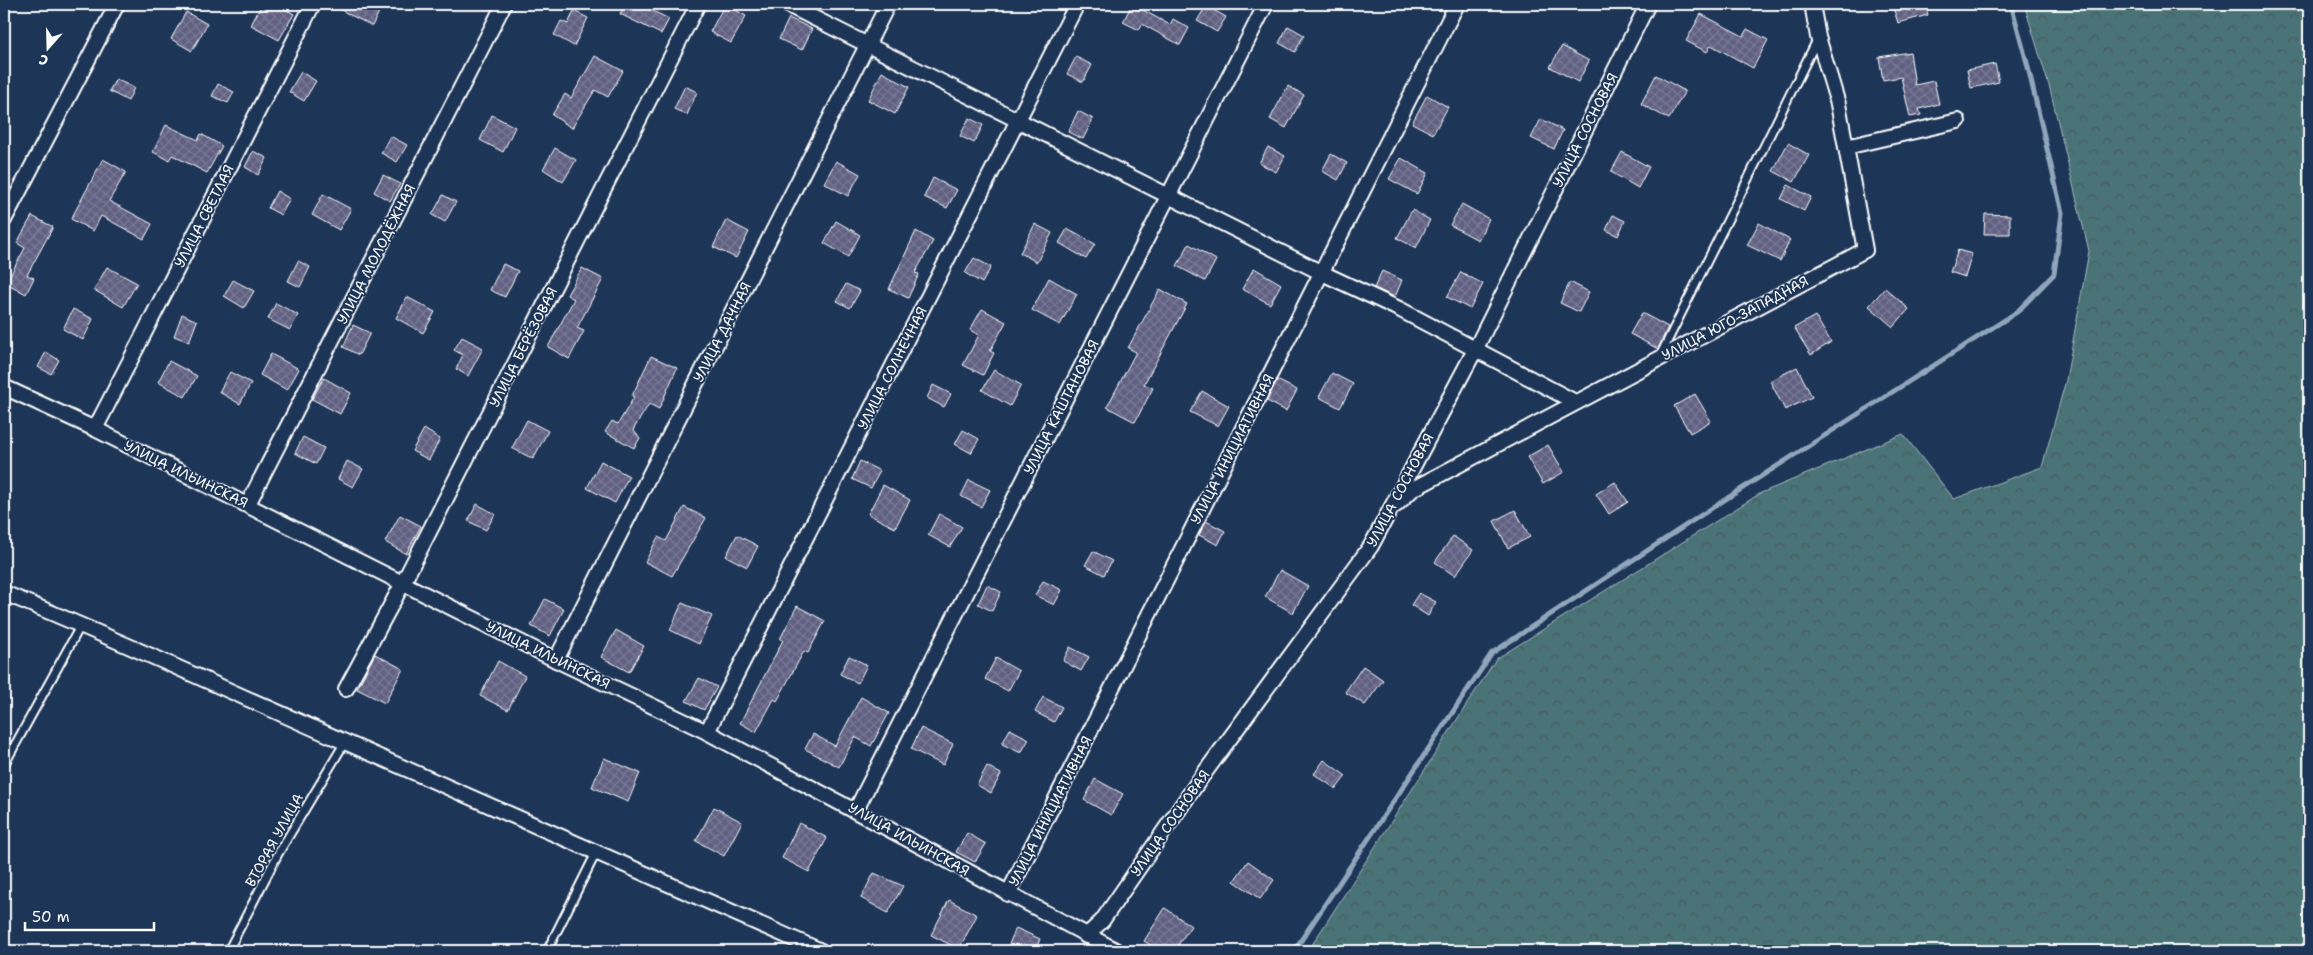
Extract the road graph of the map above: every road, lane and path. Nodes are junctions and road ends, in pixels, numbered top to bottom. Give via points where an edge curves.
1 (117, 4) edge
2 (313, 4) edge
3 (504, 4) edge
4 (698, 4) edge
5 (786, 4) edge
6 (888, 4) edge
7 (1077, 4) edge
8 (1266, 4) edge
9 (1457, 4) edge
10 (1648, 4) edge
11 (1812, 4) edge
12 (1818, 37) junction
13 (868, 44) junction
14 (1019, 119) junction
15 (1958, 122) dead end
16 (1846, 147) junction
17 (1168, 196) junction
18 (4, 220) edge
19 (1320, 272) junction
20 (1476, 348) junction
21 (1659, 358) junction
22 (4, 387) edge
23 (1575, 402) junction
24 (95, 429) junction
25 (248, 504) junction
26 (1388, 512) junction
27 (403, 583) junction
28 (4, 593) edge
29 (81, 624) junction
30 (556, 660) junction
31 (346, 689) dead end
32 (707, 732) junction
33 (345, 742) junction
34 (4, 765) edge
35 (856, 810) junction
36 (597, 850) junction
37 (1008, 894) junction
38 (1086, 936) junction
39 (228, 951) edge
40 (548, 951) edge
41 (821, 951) edge
42 (1117, 951) edge

1 - 18 street
2 - 24 street, УЛИЦА СВЕТЛАЯ
3 - 25 street, УЛИЦА МОЛОДЁЖНАЯ
4 - 27 street, УЛИЦА БЕРЁЗОВАЯ
5 - 13 street
6 - 13 street, УЛИЦА ДАЧНАЯ
7 - 14 street, УЛИЦА СОЛНЕЧНАЯ
8 - 17 street, УЛИЦА КАШТАНОВАЯ
9 - 19 street, УЛИЦА ИНИЦИАТИВНАЯ
10 - 20 street, УЛИЦА СОСНОВАЯ
11 - 12 street, УЛИЦА ЮГО-ЗАПАДНАЯ
12 - 16 street, УЛИЦА ЮГО-ЗАПАДНАЯ via 1838,104
12 - 21 lane
13 - 14 street
13 - 30 street, УЛИЦА ДАЧНАЯ
14 - 17 street
14 - 32 street, УЛИЦА СОЛНЕЧНАЯ
15 - 16 street
16 - 21 street, УЛИЦА ЮГО-ЗАПАДНАЯ via 1865,250
17 - 19 street
17 - 35 street, УЛИЦА КАШТАНОВАЯ
19 - 20 street
19 - 37 street, УЛИЦА ИНИЦИАТИВНАЯ
20 - 23 street
20 - 26 street, УЛИЦА СОСНОВАЯ
21 - 23 street, УЛИЦА ЮГО-ЗАПАДНАЯ
22 - 24 street, УЛИЦА ИЛЬИНСКАЯ
23 - 26 street, УЛИЦА ЮГО-ЗАПАДНАЯ via 1413,489
24 - 25 street, УЛИЦА ИЛЬИНСКАЯ
25 - 27 street, УЛИЦА ИЛЬИНСКАЯ
26 - 38 street, УЛИЦА СОСНОВАЯ via 1371,546 1200,779 1102,921
27 - 30 street, УЛИЦА ИЛЬИНСКАЯ
27 - 31 street, УЛИЦА БЕРЁЗОВАЯ
28 - 29 street
29 - 33 street
29 - 34 lane
30 - 32 street, УЛИЦА ИЛЬИНСКАЯ
32 - 35 street, УЛИЦА ИЛЬИНСКАЯ
33 - 36 street
33 - 39 lane, ВТОРАЯ УЛИЦА via 278,854
35 - 37 street, УЛИЦА ИЛЬИНСКАЯ
36 - 40 lane
36 - 41 street
37 - 38 street, УЛИЦА ИЛЬИНСКАЯ
38 - 42 street, УЛИЦА ИЛЬИНСКАЯ

